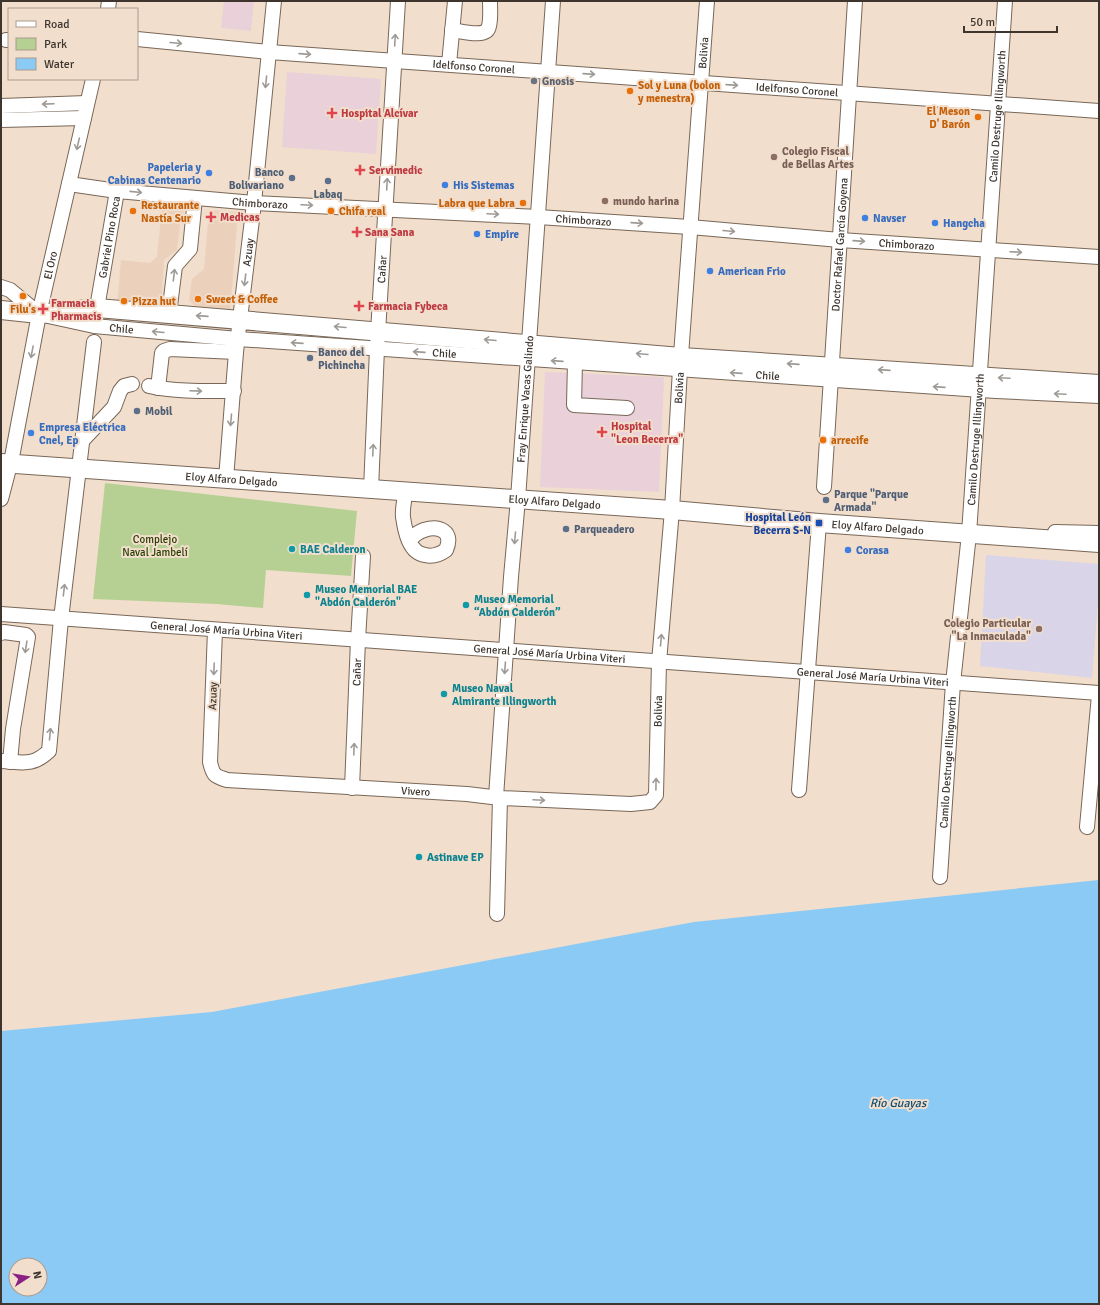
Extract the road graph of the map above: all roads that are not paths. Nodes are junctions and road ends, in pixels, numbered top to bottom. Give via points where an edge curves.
1 (274, 1) edge
2 (398, 1) edge
3 (455, 1) edge
4 (490, 1) edge
5 (553, 1) edge
6 (707, 1) edge
7 (856, 1) edge
8 (1005, 1) edge
9 (452, 30) junction
10 (138, 39) edge
11 (269, 52) junction
12 (394, 61) junction
13 (449, 64) junction
14 (548, 72) junction
15 (93, 80) edge
16 (702, 82) junction
17 (849, 93) junction
18 (87, 103) junction
19 (998, 103) junction
20 (1, 106) edge
21 (1099, 111) edge
22 (84, 118) junction
23 (1, 120) edge
24 (69, 184) junction
25 (117, 191) junction
26 (195, 198) junction
27 (254, 203) junction
28 (386, 209) junction
29 (538, 217) junction
30 (690, 227) junction
31 (840, 240) junction
32 (988, 250) junction
33 (1099, 257) edge
34 (1, 287) edge
35 (97, 308) junction
36 (1, 310) edge
37 (39, 314) junction
38 (169, 314) junction
39 (241, 319) junction
40 (378, 331) junction
41 (94, 342) dead end
42 (237, 346) junction
43 (377, 349) junction
44 (528, 351) junction
45 (575, 362) junction
46 (680, 363) junction
47 (832, 373) junction
48 (979, 383) junction
49 (132, 384) dead end
50 (1099, 384) edge
51 (234, 391) junction
52 (1099, 396) edge
53 (627, 408) dead end
54 (82, 442) junction
55 (6, 460) edge
56 (79, 465) junction
57 (226, 475) junction
58 (371, 485) junction
59 (824, 487) dead end
60 (405, 491) junction
61 (518, 495) junction
62 (1, 499) edge
63 (672, 508) junction
64 (819, 523) junction
65 (969, 532) junction
66 (1099, 533) edge
67 (409, 542) dead end
68 (1099, 543) edge
69 (363, 556) dead end
70 (1, 614) edge
71 (61, 619) junction
72 (215, 630) junction
73 (1, 633) edge
74 (358, 640) junction
75 (506, 651) junction
76 (659, 662) junction
77 (808, 672) junction
78 (953, 683) junction
79 (1099, 694) edge
80 (7, 730) edge
81 (5, 761) edge
82 (210, 762) joint
83 (352, 788) junction
84 (799, 790) dead end
85 (498, 797) junction
86 (631, 804) joint
87 (1087, 827) dead end
88 (940, 877) dead end
89 (497, 914) dead end

1 - 11 street, Azuay
12 -> 2 street, Cañar
3 - 9 street
4 - 9 street via 489,28 486,32 479,34
5 - 14 street, Fray Enrique Vacas Galindo
6 - 16 street, Bolivia
7 - 17 street, Doctor Rafael García Goyena
8 - 19 street, Camilo Destruge Illingworth
9 - 13 street
10 -> 11 street, Idelfonso Coronel
11 -> 12 street, Idelfonso Coronel
11 -> 27 street, Azuay
12 - 13 street, Idelfonso Coronel
28 -> 12 street, Cañar
13 - 14 street, Idelfonso Coronel
14 -> 16 street, Idelfonso Coronel
14 - 29 street, Fray Enrique Vacas Galindo
15 - 18 street, El Oro
16 -> 17 street, Idelfonso Coronel
16 - 30 street, Bolivia
17 - 19 street, Idelfonso Coronel
17 - 31 street, Doctor Rafael García Goyena
18 -> 20 street
18 - 22 street, El Oro
19 - 21 street, Idelfonso Coronel
19 - 32 street, Camilo Destruge Illingworth
22 - 23 street
22 -> 24 street, El Oro
24 - 25 street, Chimborazo
24 - 37 street, El Oro
25 -> 26 street, Chimborazo
25 - 35 street, Gabriel Pino Roca
26 - 27 street, Chimborazo
38 -> 26 street via 175,266 190,249
27 -> 28 street, Chimborazo
27 -> 39 street, Azuay
28 -> 29 street, Chimborazo
28 - 40 street, Cañar
29 -> 30 street, Chimborazo
29 - 44 street, Fray Enrique Vacas Galindo
30 -> 31 street, Chimborazo
30 - 46 street, Bolivia
31 -> 32 street, Chimborazo
31 - 47 street, Doctor Rafael García Goyena
32 -> 33 street, Chimborazo
32 - 48 street, Camilo Destruge Illingworth
34 - 37 street via 10,290
35 - 37 main road, Chile
35 - 38 main road, Chile
36 - 37 main road
42 -> 37 street, Chile via 94,326
37 -> 55 street, El Oro
39 -> 38 main road, Chile
40 -> 39 main road, Chile
39 - 42 street, Azuay
40 - 43 street, Cañar
44 -> 40 main road, Chile
41 - 54 street
43 -> 42 street, Chile
42 - 51 street, Azuay
42 -> 51 street via 166,349 162,353 153,387
44 -> 43 street, Chile
58 -> 43 street, Cañar
45 -> 44 street, Chile
46 -> 44 main road, Chile
44 - 61 street, Fray Enrique Vacas Galindo
45 - 46 street, Chile
45 - 53 street via 574,405
47 -> 46 main road, Chile
46 - 63 street, Bolivia
48 -> 47 main road, Chile
47 - 59 street, Doctor Rafael García Goyena
50 -> 48 main road, Chile
52 -> 48 street, Chile
48 - 65 street, Camilo Destruge Illingworth
49 - 54 street via 124,386 114,407
51 -> 57 street, Azuay
54 - 56 street
55 - 56 main road, Eloy Alfaro Delgado
55 - 62 street, El Oro
56 - 57 main road, Eloy Alfaro Delgado
71 -> 56 street
57 - 58 main road, Eloy Alfaro Delgado
58 - 60 main road, Eloy Alfaro Delgado
58 - 61 street, Eloy Alfaro Delgado
60 - 61 main road, Eloy Alfaro Delgado
60 - 67 street via 403,516
61 - 63 main road, Eloy Alfaro Delgado
61 -> 75 street, Fray Enrique Vacas Galindo
63 - 64 main road, Eloy Alfaro Delgado
63 - 65 street, Eloy Alfaro Delgado
76 -> 63 street, Bolivia
64 - 65 main road, Eloy Alfaro Delgado
64 - 77 street
65 - 66 street, Eloy Alfaro Delgado
65 - 68 main road, Eloy Alfaro Delgado
65 - 78 street, Camilo Destruge Illingworth
69 - 74 street, Cañar
70 - 71 street, General José María Urbina Viteri
71 - 72 street, General José María Urbina Viteri
81 -> 71 street via 31,763 49,751
72 - 74 street, General José María Urbina Viteri
72 -> 82 street, Azuay
73 -> 80 street via 26,634 28,637
74 - 75 street, General José María Urbina Viteri
83 -> 74 street, Cañar
75 - 76 street, General José María Urbina Viteri
75 -> 85 street, Fray Enrique Vacas Galindo
76 - 77 street, General José María Urbina Viteri
86 -> 76 street, Bolivia via 650,802 656,795
77 - 78 street, General José María Urbina Viteri
77 - 84 street
78 - 79 street, General José María Urbina Viteri
78 - 88 street, Camilo Destruge Illingworth
79 - 87 street
80 - 81 street
82 - 83 street, Vivero via 212,772 217,777 228,780
83 - 85 street, Vivero
85 -> 86 street, Vivero
85 - 89 street, Fray Enrique Vacas Galindo

